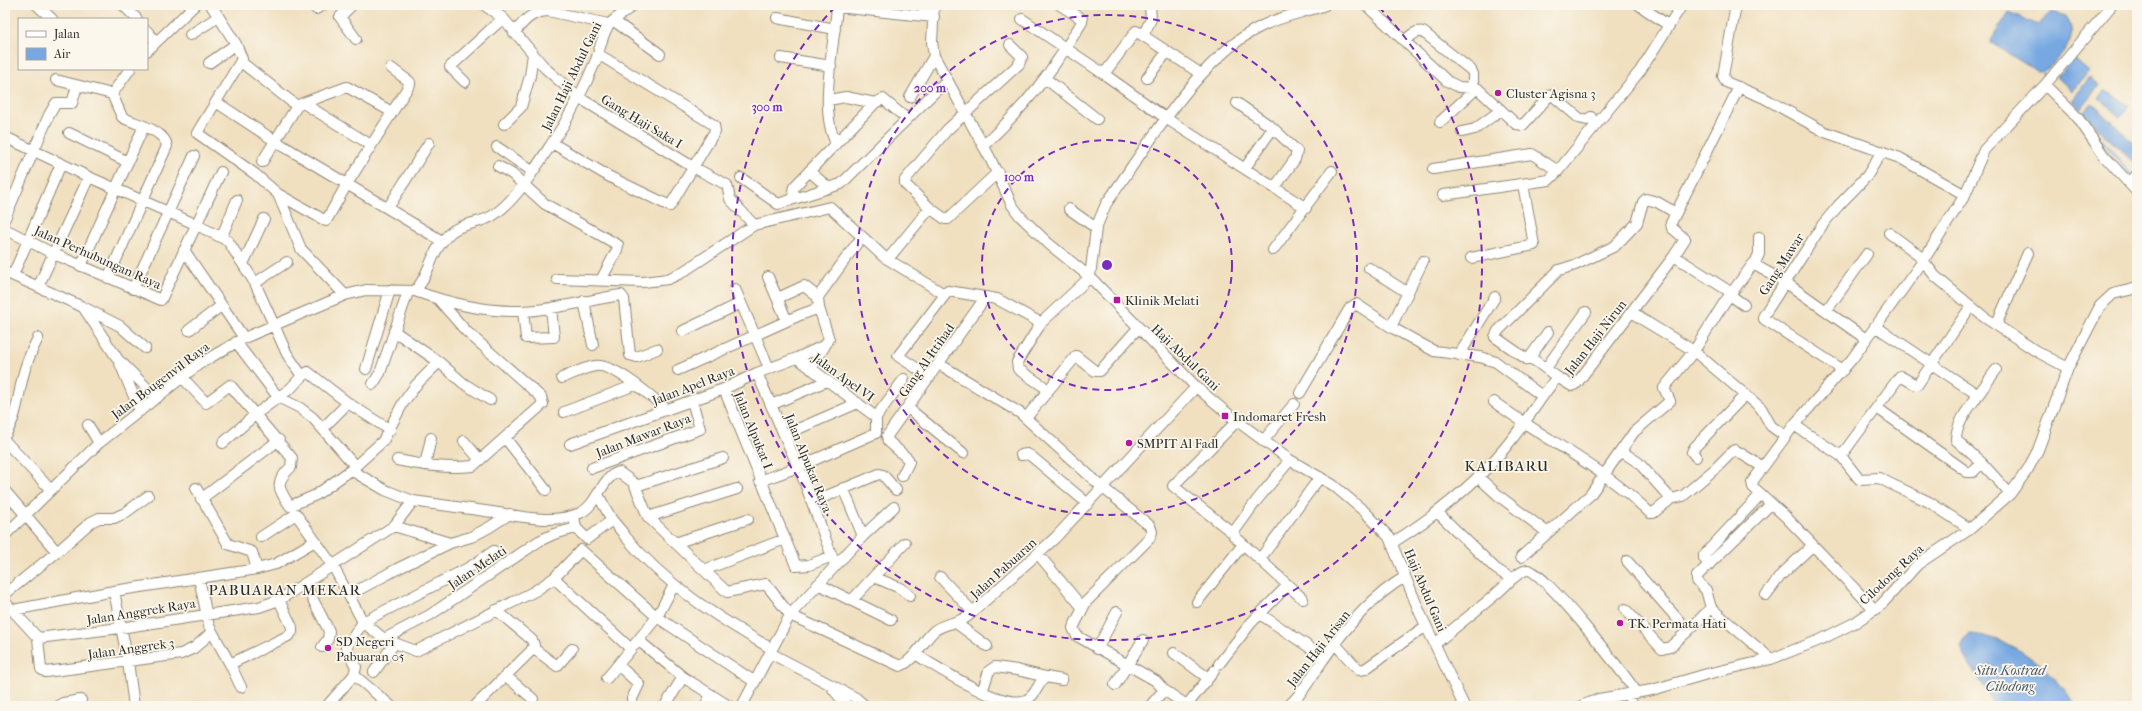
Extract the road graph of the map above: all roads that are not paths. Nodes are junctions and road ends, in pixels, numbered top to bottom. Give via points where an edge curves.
1 (37, 5) edge
2 (123, 5) edge
3 (195, 5) edge
4 (211, 5) edge
5 (352, 5) edge
6 (484, 5) edge
7 (633, 5) edge
8 (924, 5) edge
9 (934, 5) edge
10 (1060, 5) edge
11 (1150, 5) edge
12 (1325, 5) edge
13 (1366, 5) edge
14 (1639, 5) edge
15 (1682, 5) edge
16 (1736, 5) edge
17 (2112, 5) edge
18 (837, 6) edge
19 (547, 8) edge
20 (218, 17) junction
21 (929, 17) junction
22 (51, 18) edge
23 (136, 18) edge
24 (503, 18) junction
25 (777, 18) dead end
26 (1022, 19) dead end
27 (611, 23) junction
28 (1668, 25) junction
29 (835, 29) junction
30 (148, 32) edge
31 (514, 33) junction
32 (190, 35) dead end
33 (1143, 36) junction
34 (356, 39) dead end
35 (1404, 41) junction
36 (156, 42) junction
37 (236, 44) junction
38 (1010, 45) dead end
39 (1066, 48) junction
40 (148, 50) edge
41 (1167, 52) junction
42 (533, 54) junction
43 (598, 54) junction
44 (660, 54) dead end
45 (934, 56) junction
46 (781, 58) dead end
47 (241, 62) junction
48 (209, 63) dead end
49 (831, 66) junction
50 (391, 68) dead end
51 (129, 70) edge
52 (1104, 74) junction
53 (1201, 74) junction
54 (1147, 78) dead end
55 (1046, 79) junction
56 (56, 80) dead end
57 (946, 81) junction
58 (465, 82) dead end
59 (2045, 85) junction
60 (77, 86) junction
61 (1475, 87) junction
62 (1739, 87) junction
63 (112, 94) junction
64 (578, 97) junction
65 (910, 97) dead end
66 (828, 100) junction
67 (216, 102) junction
68 (875, 103) junction
69 (1236, 103) dead end
70 (300, 104) junction
71 (1501, 110) junction
72 (392, 112) junction
73 (965, 112) junction
74 (1590, 117) dead end
75 (907, 119) junction
76 (1097, 119) dead end
77 (1167, 119) junction
78 (1440, 122) dead end
79 (504, 124) dead end
80 (144, 126) junction
81 (1273, 128) junction
82 (1462, 132) dead end
83 (69, 133) dead end
84 (6, 140) edge
85 (275, 141) junction
86 (429, 143) dead end
87 (552, 143) junction
88 (836, 143) junction
89 (371, 145) junction
90 (983, 146) junction
91 (497, 147) dead end
92 (33, 150) junction
93 (1882, 151) junction
94 (194, 156) dead end
95 (128, 162) junction
96 (262, 162) dead end
97 (61, 164) junction
98 (498, 166) dead end
99 (693, 167) junction
100 (1245, 168) junction
101 (1433, 169) dead end
102 (532, 171) junction
103 (809, 171) junction
104 (1332, 171) dead end
105 (1558, 171) junction
106 (220, 172) dead end
107 (998, 172) junction
108 (89, 177) junction
109 (741, 178) dead end
110 (2133, 179) edge
111 (347, 184) junction
112 (1523, 184) junction
113 (522, 185) junction
114 (1275, 187) junction
115 (829, 188) junction
116 (115, 189) junction
117 (2137, 192) edge
118 (278, 194) junction
119 (1443, 195) dead end
120 (1965, 195) junction
121 (796, 198) junction
122 (142, 200) junction
123 (237, 200) dead end
124 (388, 208) junction
125 (930, 208) junction
126 (1306, 208) junction
127 (1069, 209) dead end
128 (168, 212) junction
129 (1676, 213) junction
130 (5, 218) edge
131 (264, 219) dead end
132 (196, 224) junction
133 (754, 225) junction
134 (5, 228) edge
135 (1096, 228) junction
136 (1890, 233) dead end
137 (222, 236) junction
138 (1759, 237) dead end
139 (29, 241) junction
140 (442, 241) junction
141 (857, 243) dead end
142 (184, 250) junction
143 (1273, 250) dead end
144 (2028, 253) dead end
145 (54, 254) junction
146 (1867, 254) dead end
147 (1674, 256) junction
148 (1471, 258) dead end
149 (888, 259) junction
150 (1422, 261) dead end
151 (1923, 261) junction
152 (287, 262) dead end
153 (1755, 263) junction
154 (243, 264) junction
155 (81, 266) junction
156 (1369, 268) dead end
157 (9, 274) edge
158 (768, 277) dead end
159 (1090, 277) junction
160 (108, 278) junction
161 (558, 280) dead end
162 (601, 280) junction
163 (1785, 282) junction
164 (255, 284) junction
165 (38, 287) junction
166 (133, 288) junction
167 (2137, 288) edge
168 (735, 289) dead end
169 (390, 290) junction
170 (411, 292) junction
171 (1408, 293) junction
172 (944, 294) junction
173 (1731, 294) junction
174 (345, 296) junction
175 (818, 297) junction
176 (1495, 297) dead end
177 (778, 298) junction
178 (985, 298) junction
179 (438, 299) junction
180 (584, 301) junction
181 (741, 303) junction
182 (221, 306) junction
183 (1744, 306) dead end
184 (1971, 306) junction
185 (83, 307) junction
186 (551, 308) junction
187 (819, 308) junction
188 (523, 311) junction
189 (1632, 311) junction
190 (1826, 311) junction
191 (1586, 312) dead end
192 (787, 321) junction
193 (1041, 323) junction
194 (1996, 325) junction
195 (274, 326) junction
196 (1875, 326) junction
197 (1391, 327) junction
198 (1138, 328) junction
199 (189, 330) dead end
200 (394, 331) junction
201 (683, 331) dead end
202 (1548, 332) dead end
203 (755, 336) junction
204 (38, 338) dead end
205 (1866, 339) junction
206 (240, 340) junction
207 (593, 345) dead end
208 (823, 346) junction
209 (144, 348) dead end
210 (656, 350) dead end
211 (1694, 351) junction
212 (1459, 355) junction
213 (797, 358) junction
214 (1528, 360) junction
215 (119, 361) junction
216 (439, 362) junction
217 (1931, 363) junction
218 (939, 364) junction
219 (769, 368) junction
220 (1546, 368) junction
221 (2068, 368) junction
222 (366, 369) dead end
223 (811, 369) junction
224 (678, 370) dead end
225 (1843, 370) junction
226 (1996, 370) dead end
227 (757, 373) junction
228 (302, 376) junction
229 (930, 377) junction
230 (1557, 377) junction
231 (182, 378) junction
232 (562, 378) dead end
233 (904, 379) dead end
234 (827, 381) junction
235 (373, 384) dead end
236 (635, 385) junction
237 (1043, 386) dead end
238 (1196, 387) junction
239 (724, 389) junction
240 (1300, 393) dead end
241 (1978, 394) junction
242 (1745, 395) junction
243 (1542, 396) junction
244 (278, 397) junction
245 (157, 398) junction
246 (490, 400) dead end
247 (692, 401) junction
248 (1494, 402) dead end
249 (348, 403) junction
250 (858, 403) junction
251 (1294, 404) dead end
252 (771, 405) junction
253 (908, 408) junction
254 (1877, 408) junction
255 (666, 409) junction
256 (140, 411) junction
257 (564, 412) dead end
258 (256, 414) junction
259 (876, 417) junction
260 (1026, 418) junction
261 (1237, 421) junction
262 (1524, 424) junction
263 (88, 425) dead end
264 (1794, 425) junction
265 (323, 428) junction
266 (7, 429) edge
267 (390, 430) junction
268 (784, 435) junction
269 (1785, 436) junction
270 (431, 438) dead end
271 (506, 439) junction
272 (279, 440) junction
273 (5, 441) edge
274 (464, 441) dead end
275 (1264, 441) junction
276 (99, 443) junction
277 (223, 443) dead end
278 (570, 444) dead end
279 (1621, 451) junction
280 (963, 453) dead end
281 (1021, 456) dead end
282 (1842, 456) junction
283 (1696, 457) dead end
284 (723, 458) dead end
285 (397, 460) dead end
286 (480, 460) junction
287 (614, 460) junction
288 (1290, 460) junction
289 (1982, 463) junction
290 (425, 465) junction
291 (1763, 467) junction
292 (353, 468) junction
293 (592, 468) dead end
294 (798, 468) junction
295 (616, 474) junction
296 (1603, 474) junction
297 (902, 476) dead end
298 (1320, 477) junction
299 (1478, 477) junction
300 (760, 481) junction
301 (636, 486) junction
302 (1102, 487) junction
303 (196, 488) dead end
304 (842, 488) junction
305 (50, 489) junction
306 (737, 489) dead end
307 (546, 490) dead end
308 (896, 490) dead end
309 (5, 491) edge
310 (1761, 494) junction
311 (2010, 494) junction
312 (598, 495) junction
313 (148, 496) dead end
314 (201, 499) junction
315 (1671, 499) junction
316 (413, 501) junction
317 (812, 502) junction
318 (1088, 504) junction
319 (1771, 504) junction
320 (894, 507) dead end
321 (1437, 512) junction
322 (26, 514) junction
323 (510, 514) junction
324 (574, 516) junction
325 (648, 517) junction
326 (748, 519) dead end
327 (612, 520) junction
328 (394, 526) junction
329 (576, 528) junction
330 (1970, 529) junction
331 (1233, 533) junction
332 (1548, 533) junction
333 (5, 535) edge
334 (863, 536) junction
335 (261, 537) dead end
336 (785, 539) junction
337 (315, 540) junction
338 (450, 543) junction
339 (675, 543) junction
340 (906, 543) dead end
341 (1242, 543) junction
342 (1392, 543) junction
343 (1813, 545) junction
344 (494, 551) dead end
345 (57, 552) junction
346 (1038, 554) junction
347 (1521, 557) dead end
348 (1260, 559) junction
349 (834, 560) junction
350 (1627, 561) dead end
351 (1709, 565) junction
352 (333, 566) junction
353 (256, 569) junction
354 (704, 570) junction
355 (874, 576) junction
356 (940, 577) dead end
357 (1405, 577) junction
358 (199, 578) junction
359 (554, 578) junction
360 (1512, 579) junction
361 (305, 584) junction
362 (818, 584) junction
363 (674, 585) junction
364 (1288, 585) junction
365 (114, 592) junction
366 (5, 594) edge
367 (349, 595) junction
368 (1766, 595) dead end
369 (910, 596) dead end
370 (1302, 599) dead end
371 (279, 600) junction
372 (852, 600) junction
373 (5, 602) edge
374 (1197, 602) dead end
375 (1082, 607) junction
376 (1711, 608) junction
377 (1626, 609) dead end
378 (13, 610) junction
379 (496, 610) junction
380 (1875, 610) junction
381 (973, 612) junction
382 (1117, 612) dead end
383 (206, 614) junction
384 (1260, 614) junction
385 (790, 615) junction
386 (657, 617) junction
387 (892, 620) dead end
388 (363, 622) junction
389 (956, 623) junction
390 (1426, 626) junction
391 (120, 628) junction
392 (1688, 631) junction
393 (211, 633) junction
394 (38, 638) junction
395 (384, 639) junction
396 (638, 640) junction
397 (1143, 640) dead end
398 (394, 644) junction
399 (1335, 644) junction
400 (1435, 644) junction
401 (987, 646) dead end
402 (322, 647) dead end
403 (533, 648) junction
404 (572, 649) dead end
405 (631, 649) junction
406 (1097, 649) junction
407 (771, 651) junction
408 (1174, 653) dead end
409 (915, 654) junction
410 (1771, 659) junction
411 (1323, 660) junction
412 (128, 662) junction
413 (230, 664) junction
414 (618, 665) junction
415 (1127, 665) junction
416 (1214, 671) junction
417 (374, 672) dead end
418 (354, 675) junction
419 (506, 676) junction
420 (683, 677) junction
421 (1046, 677) junction
422 (607, 678) dead end
423 (1062, 680) dead end
424 (756, 682) junction
425 (829, 684) junction
426 (1115, 685) dead end
427 (241, 687) dead end
428 (1164, 690) junction
429 (982, 692) junction
430 (1632, 694) junction
431 (711, 696) junction
432 (533, 699) dead end
433 (632, 699) dead end
434 (81, 700) dead end
435 (1606, 702) edge
436 (332, 704) edge
437 (1188, 705) edge
438 (1290, 705) edge
439 (57, 706) edge
440 (134, 706) edge
441 (391, 706) edge
442 (475, 706) edge
443 (665, 706) edge
444 (704, 706) edge
445 (729, 706) edge
446 (742, 706) edge
447 (848, 706) edge
448 (866, 706) edge
449 (1150, 706) edge
450 (1464, 706) edge
451 (1581, 706) edge
452 (1633, 706) edge

1 - 22 street
2 - 23 street
3 - 36 street
4 - 20 street
5 - 34 street via 340,17
6 - 24 street, Gang Haji Saka I
7 - 27 street, Jalan Haji Abdul Gani
8 - 21 street
9 - 21 street
10 - 39 street via 1082,19
11 - 33 street via 1151,19
12 - 53 street via 1264,25
13 - 35 street
14 - 28 street
15 - 28 street
16 - 62 street via 1723,79
17 - 59 street
18 - 21 street
18 - 29 street
19 - 27 street
19 - 31 street via 530,15
20 - 32 street
20 - 37 street
21 - 45 street, Haji Abdul Gani
24 - 31 street, Gang Haji Saka I
24 - 58 street via 450,67
25 - 29 street
26 - 39 street
27 - 43 street, Jalan Haji Abdul Gani
27 - 44 street
28 - 105 street via 1640,71
29 - 49 street
30 - 36 street
31 - 42 street, Gang Haji Saka I
33 - 41 street
33 - 52 street via 1137,31 1133,32
35 - 61 street via 1447,82 1459,87
35 - 61 street via 1415,33 1423,32 1471,70
36 - 40 street
37 - 47 street via 242,56
37 - 48 street
38 - 73 street via 1022,60
39 - 52 street
39 - 55 street
41 - 53 street
41 - 54 street
42 - 64 street, Gang Haji Saka I via 552,75
42 - 79 street via 521,107
43 - 64 street, Jalan Haji Abdul Gani
43 - 99 street via 714,125 715,131
45 - 57 street, Haji Abdul Gani
45 - 65 street
46 - 49 street
47 - 67 street
47 - 70 street
49 - 66 street
50 - 72 street via 410,82
51 - 63 street
52 - 77 street
53 - 77 street
55 - 76 street
55 - 90 street
56 - 60 street
57 - 73 street, Haji Abdul Gani
57 - 75 street
59 - 110 street via 2078,118 2104,156
59 - 120 street via 1984,150
60 - 63 street
60 - 92 street via 72,103 60,102 55,105
61 - 71 street
61 - 78 street
62 - 93 street via 1786,109 1815,128
62 - 129 street, Jalan Haji Nirun
63 - 80 street via 122,117
64 - 87 street, Jalan Haji Abdul Gani
64 - 99 street, Gang Haji Saka I
66 - 68 street via 846,97
66 - 88 street via 830,130
67 - 85 street
67 - 118 street via 197,133 255,174
68 - 75 street via 883,99
68 - 88 street
69 - 81 street
70 - 72 street via 347,87
70 - 85 street
70 - 89 street
71 - 74 street via 1516,124 1523,125 1552,95 1579,118 1587,120
71 - 82 street via 1475,129
72 - 89 street
73 - 90 street, Haji Abdul Gani
73 - 125 street via 905,180 909,190
75 - 115 street via 843,182
77 - 100 street
77 - 135 street via 1106,204
80 - 95 street
80 - 122 street via 163,139 166,146
81 - 100 street
81 - 114 street via 1298,151
83 - 95 street
84 - 92 street
85 - 96 street
85 - 111 street
86 - 124 street
87 - 99 street via 610,177 670,206
87 - 102 street, Jalan Haji Abdul Gani
88 - 103 street
89 - 111 street
90 - 107 street, Haji Abdul Gani
91 - 102 street
92 - 97 street
92 - 130 street
93 - 120 street via 1900,158
93 - 163 street, Gang Mawar via 1868,176 1823,224
94 - 128 street
95 - 116 street
97 - 108 street
97 - 139 street
98 - 113 street via 512,174
99 - 133 street, Gang Haji Saka I via 727,185 730,199
100 - 114 street
101 - 105 street via 1532,154
102 - 113 street, Jalan Haji Abdul Gani
103 - 115 street
103 - 121 street via 794,187
104 - 126 street
105 - 112 street via 1549,180
106 - 132 street, Jalan Perhubungan Raya
107 - 125 street via 948,219
107 - 159 street, Haji Abdul Gani via 1012,205 1020,216
108 - 116 street
108 - 145 street
109 - 121 street via 778,204
110 - 117 street
111 - 118 street via 326,221
111 - 124 street
112 - 119 street
112 - 148 street via 1534,245
113 - 140 street, Jalan Haji Abdul Gani via 492,216 463,226
113 - 162 street via 546,204 618,245
114 - 126 street
115 - 121 street
116 - 122 street
116 - 155 street
118 - 174 street via 301,248
120 - 151 street
122 - 128 street
122 - 160 street
123 - 137 street
124 - 140 street
125 - 149 street
126 - 143 street
127 - 135 street
128 - 132 street
128 - 166 street
129 - 147 street, Jalan Haji Nirun via 1670,225 1685,239
129 - 214 street via 1646,198 1637,223 1615,246 1559,270 1495,337
131 - 154 street
132 - 137 street
132 - 142 street, Jalan Perhubungan Raya
133 - 149 street via 830,207
133 - 162 street via 682,273 643,282
134 - 139 street, Jalan Perhubungan Raya
135 - 159 street
136 - 151 street
137 - 154 street via 230,243
138 - 153 street via 1759,254
139 - 145 street, Jalan Perhubungan Raya
139 - 157 street
140 - 170 street, Jalan Haji Abdul Gani via 434,252 421,285
141 - 175 street
142 - 166 street, Jalan Perhubungan Raya via 162,299
142 - 182 street
144 - 194 street
145 - 155 street, Jalan Perhubungan Raya
145 - 165 street
146 - 190 street
147 - 173 street
147 - 189 street, Jalan Haji Nirun
149 - 172 street
150 - 171 street
151 - 184 street via 1935,276
151 - 196 street
152 - 164 street
153 - 163 street
153 - 173 street
154 - 164 street
155 - 160 street, Jalan Perhubungan Raya
156 - 171 street
157 - 165 street
158 - 177 street
159 - 193 street
159 - 198 street, Haji Abdul Gani
160 - 166 street, Jalan Perhubungan Raya
161 - 162 street
163 - 190 street
163 - 225 street, Gang Mawar via 1767,309 1764,320
164 - 195 street
165 - 185 street
167 - 221 street, Cilodong Raya via 2123,290 2107,298 2100,306
168 - 181 street
169 - 170 street, Jalan Bougenvil Raya
169 - 174 street, Jalan Bougenvil Raya via 366,290
169 - 222 street
170 - 179 street, Jalan Bougenvil Raya
170 - 200 street, Jalan Haji Abdul Gani
171 - 197 street
172 - 178 street via 950,290
172 - 229 street via 898,356
173 - 183 street
173 - 211 street
174 - 195 street, Jalan Bougenvil Raya
175 - 177 street via 804,286
175 - 187 street
176 - 212 street
177 - 192 street
178 - 193 street via 997,299
178 - 218 street, Gang Al-Ittihad
179 - 188 street, Jalan Bougenvil Raya via 493,310
179 - 271 street via 466,331 542,398 541,408
180 - 186 street, Jalan Bougenvil Raya
180 - 207 street
180 - 210 street, Jalan Bougenvil Raya via 621,295 624,299 630,355 637,357
181 - 201 street
181 - 203 street
182 - 199 street
182 - 206 street
184 - 194 street
184 - 217 street
185 - 209 street via 120,326
185 - 215 street
186 - 188 street, Jalan Bougenvil Raya
186 - 188 street via 554,337 526,338
187 - 192 street
187 - 208 street via 829,339
189 - 211 street
189 - 230 street, Jalan Haji Nirun via 1577,384 1572,386
190 - 205 street
191 - 220 street
192 - 203 street
193 - 237 street via 1016,367
194 - 221 street
195 - 206 street, Jalan Bougenvil Raya
195 - 228 street via 287,354
196 - 205 street
196 - 217 street
197 - 212 street via 1434,351
197 - 240 street via 1356,304 1353,305
198 - 238 street, Haji Abdul Gani
198 - 260 street via 1100,371 1095,371 1076,356
200 - 216 street
200 - 235 street, Jalan Haji Abdul Gani via 380,373
202 - 214 street
203 - 219 street
203 - 224 street
204 - 266 street via 23,374 19,400
205 - 225 street
206 - 231 street, Jalan Bougenvil Raya via 199,364
206 - 244 street
208 - 213 street, Jalan Apel Raya
208 - 223 street
211 - 242 street
211 - 279 street via 1664,388 1670,401 1634,432
212 - 243 street via 1496,362
213 - 219 street, Jalan Apel Raya
213 - 223 street, Jalan Apel VI
214 - 220 street via 1534,360
215 - 245 street
215 - 256 street
216 - 246 street via 463,383
216 - 267 street via 416,385 403,403
217 - 241 street
217 - 254 street via 1917,385 1900,376
218 - 229 street, Gang Al-Ittihad
218 - 260 street
219 - 227 street, Jalan Apel Raya
220 - 230 street
221 - 311 street, Cilodong Raya via 2038,450
223 - 234 street, Jalan Apel VI
225 - 264 street
226 - 241 street
227 - 239 street, Jalan Apel Raya
227 - 252 street, Jalan Alpukat Raya
228 - 244 street
228 - 249 street via 308,372
229 - 253 street, Gang Al-Ittihad
230 - 243 street, Jalan Haji Nirun
231 - 245 street, Jalan Bougenvil Raya
231 - 258 street via 206,403 214,400 230,386
232 - 236 street via 596,366 614,371
233 - 259 street
234 - 250 street, Jalan Apel VI
234 - 252 street
236 - 255 street
236 - 257 street
238 - 261 street, Haji Abdul Gani
238 - 302 street, Jalan Pabuaran
239 - 247 street, Jalan Apel Raya
239 - 300 street, Jalan Alpukat I
241 - 289 street via 1959,424 1956,440
242 - 269 street via 1761,408 1771,426
242 - 283 street via 1694,448 1692,452
243 - 262 street, Jalan Haji Nirun
244 - 258 street
244 - 265 street via 305,411
245 - 256 street, Jalan Bougenvil Raya
247 - 255 street, Jalan Apel Raya
247 - 287 street, Jalan Mawar Raya via 700,429
248 - 262 street
249 - 265 street
249 - 267 street
250 - 259 street, Jalan Apel VI
250 - 268 street
251 - 275 street
252 - 268 street, Jalan Alpukat Raya
253 - 280 street
253 - 297 street, Gang Al-Ittihad via 887,436 908,459
254 - 282 street
254 - 289 street via 1967,472 1973,472
255 - 278 street, Jalan Apel Raya
256 - 276 street, Jalan Bougenvil Raya
258 - 272 street
258 - 277 street
259 - 294 street, Jalan Alpukat I via 876,433
260 - 302 street
261 - 275 street, Haji Abdul Gani
261 - 331 street via 1173,486
262 - 296 street
262 - 299 street, Jalan Haji Nirun
263 - 276 street
264 - 269 street
264 - 282 street
265 - 292 street
267 - 292 street via 383,441
268 - 294 street, Jalan Alpukat Raya
269 - 291 street
270 - 290 street
271 - 286 street
271 - 307 street
272 - 292 street via 292,458 291,467 279,482 281,492 290,506 316,495
272 - 314 street
273 - 305 street
274 - 286 street
275 - 288 street, Haji Abdul Gani
276 - 305 street, Jalan Bougenvil Raya
279 - 296 street
279 - 315 street via 1639,463
281 - 318 street via 1031,456
282 - 330 street via 1859,479 1879,478 1929,502
284 - 301 street
285 - 290 street
286 - 290 street via 473,466 458,468
287 - 293 street, Jalan Mawar Raya
287 - 295 street
288 - 298 street, Haji Abdul Gani
288 - 331 street
289 - 311 street
291 - 310 street via 1752,484
291 - 315 street via 1735,450 1683,496
292 - 316 street via 385,490
294 - 300 street, Jalan Alpukat I
294 - 317 street, Jalan Alpukat Raya
295 - 301 street
295 - 312 street
296 - 315 street via 1650,513 1654,513
296 - 332 street via 1590,495
298 - 342 street, Haji Abdul Gani via 1365,512 1380,526
298 - 348 street
299 - 321 street, Jalan Haji Nirun
299 - 332 street
300 - 336 street, Jalan Alpukat I
301 - 325 street
302 - 318 street, Jalan Pabuaran
302 - 375 street via 1146,521 1152,532 1149,539
303 - 314 street
304 - 308 street via 879,474 883,475
304 - 317 street
304 - 334 street
305 - 322 street, Jalan Bougenvil Raya
306 - 325 street
309 - 322 street
310 - 319 street
310 - 351 street via 1704,555
311 - 330 street, Cilodong Raya
312 - 324 street via 583,512
312 - 327 street
313 - 345 street via 125,513 114,518 99,518 91,522
314 - 353 street via 228,544 252,552
316 - 323 street
316 - 328 street, Jalan Anggrek Raya
317 - 349 street, Jalan Alpukat Raya
318 - 346 street, Jalan Pabuaran
319 - 343 street
319 - 351 street
320 - 334 street
321 - 342 street, Jalan Haji Nirun
321 - 360 street via 1496,569
322 - 333 street, Jalan Bougenvil Raya
322 - 345 street
323 - 324 street via 533,519
323 - 338 street via 471,537
324 - 329 street
325 - 339 street
326 - 339 street
327 - 329 street via 587,539
327 - 363 street via 638,552
328 - 338 street
328 - 352 street, Jalan Anggrek Raya
329 - 395 street, Jalan Melati via 539,541 430,615
330 - 380 street, Cilodong Raya via 1923,560
331 - 341 street
332 - 347 street
334 - 349 street
335 - 337 street via 296,514
336 - 349 street, Jalan Alpukat I via 796,566
336 - 354 street
337 - 352 street
337 - 353 street via 276,564
338 - 367 street
339 - 354 street
340 - 355 street
341 - 348 street
341 - 374 street
342 - 357 street, Haji Abdul Gani
343 - 368 street via 1781,575
343 - 380 street
344 - 388 street via 470,567
345 - 366 street
346 - 375 street
346 - 381 street, Jalan Pabuaran
348 - 364 street
349 - 362 street
350 - 392 street
351 - 376 street via 1697,576 1697,581 1706,590
352 - 361 street, Jalan Anggrek Raya
352 - 367 street
353 - 358 street
354 - 385 street via 727,592 766,584
355 - 369 street via 900,588
355 - 372 street
356 - 381 street
357 - 390 street, Haji Abdul Gani
357 - 399 street, Jalan Haji Arisan via 1382,592
358 - 365 street
358 - 383 street
359 - 379 street via 535,591
359 - 386 street via 581,550
359 - 405 street
360 - 400 street
360 - 430 street via 1527,570 1537,573 1615,662
361 - 371 street, Jalan Anggrek Raya
361 - 402 street via 329,631 328,639
362 - 372 street
362 - 385 street
363 - 386 street
363 - 407 street via 716,617
364 - 370 street
364 - 384 street
365 - 378 street
365 - 391 street
367 - 388 street
371 - 383 street, Jalan Anggrek Raya via 259,607
371 - 413 street via 292,632
372 - 387 street
373 - 378 street
375 - 406 street via 1073,628 1074,632
376 - 392 street
376 - 410 street
377 - 392 street via 1662,649 1670,647
378 - 394 street
379 - 398 street via 419,651
379 - 403 street via 532,640
380 - 410 street, Cilodong Raya via 1820,640
381 - 389 street, Jalan Pabuaran
382 - 406 street
383 - 391 street, Jalan Anggrek Raya
383 - 393 street
384 - 411 street via 1309,647
384 - 416 street
385 - 407 street
385 - 409 street, Jalan Pabuaran via 900,666 906,664
386 - 396 street
386 - 424 street
388 - 395 street
388 - 418 street via 346,648 356,667
389 - 401 street
389 - 409 street, Jalan Pabuaran via 938,628
390 - 399 street via 1365,669 1359,670
390 - 400 street, Haji Abdul Gani
391 - 394 street, Jalan Anggrek Raya
391 - 412 street
393 - 412 street, Jalan Anggrek 3 via 188,652
393 - 413 street
394 - 412 street, Jalan Anggrek 3 via 41,669 46,672
395 - 398 street
396 - 405 street
396 - 420 street
397 - 415 street
398 - 417 street
399 - 411 street, Jalan Haji Arisan
400 - 450 street, Haji Abdul Gani
403 - 404 street via 557,666
403 - 419 street
405 - 414 street
406 - 415 street
407 - 424 street
407 - 425 street
408 - 416 street
409 - 429 street
410 - 430 street, Cilodong Raya
411 - 438 street, Jalan Haji Arisan
412 - 440 street
413 - 427 street
414 - 422 street
414 - 433 street via 640,684
415 - 426 street
415 - 428 street via 1156,681
416 - 437 street
418 - 436 street
418 - 441 street
419 - 432 street
419 - 442 street
420 - 431 street
420 - 443 street
421 - 423 street
421 - 429 street via 1034,694 1022,701 1006,700
421 - 429 street via 994,667 989,671
424 - 446 street
425 - 447 street
425 - 448 street
428 - 437 street
428 - 449 street
430 - 435 street, Cilodong Raya
430 - 452 street
431 - 444 street
431 - 445 street
434 - 439 street
435 - 451 street, Cilodong Raya

